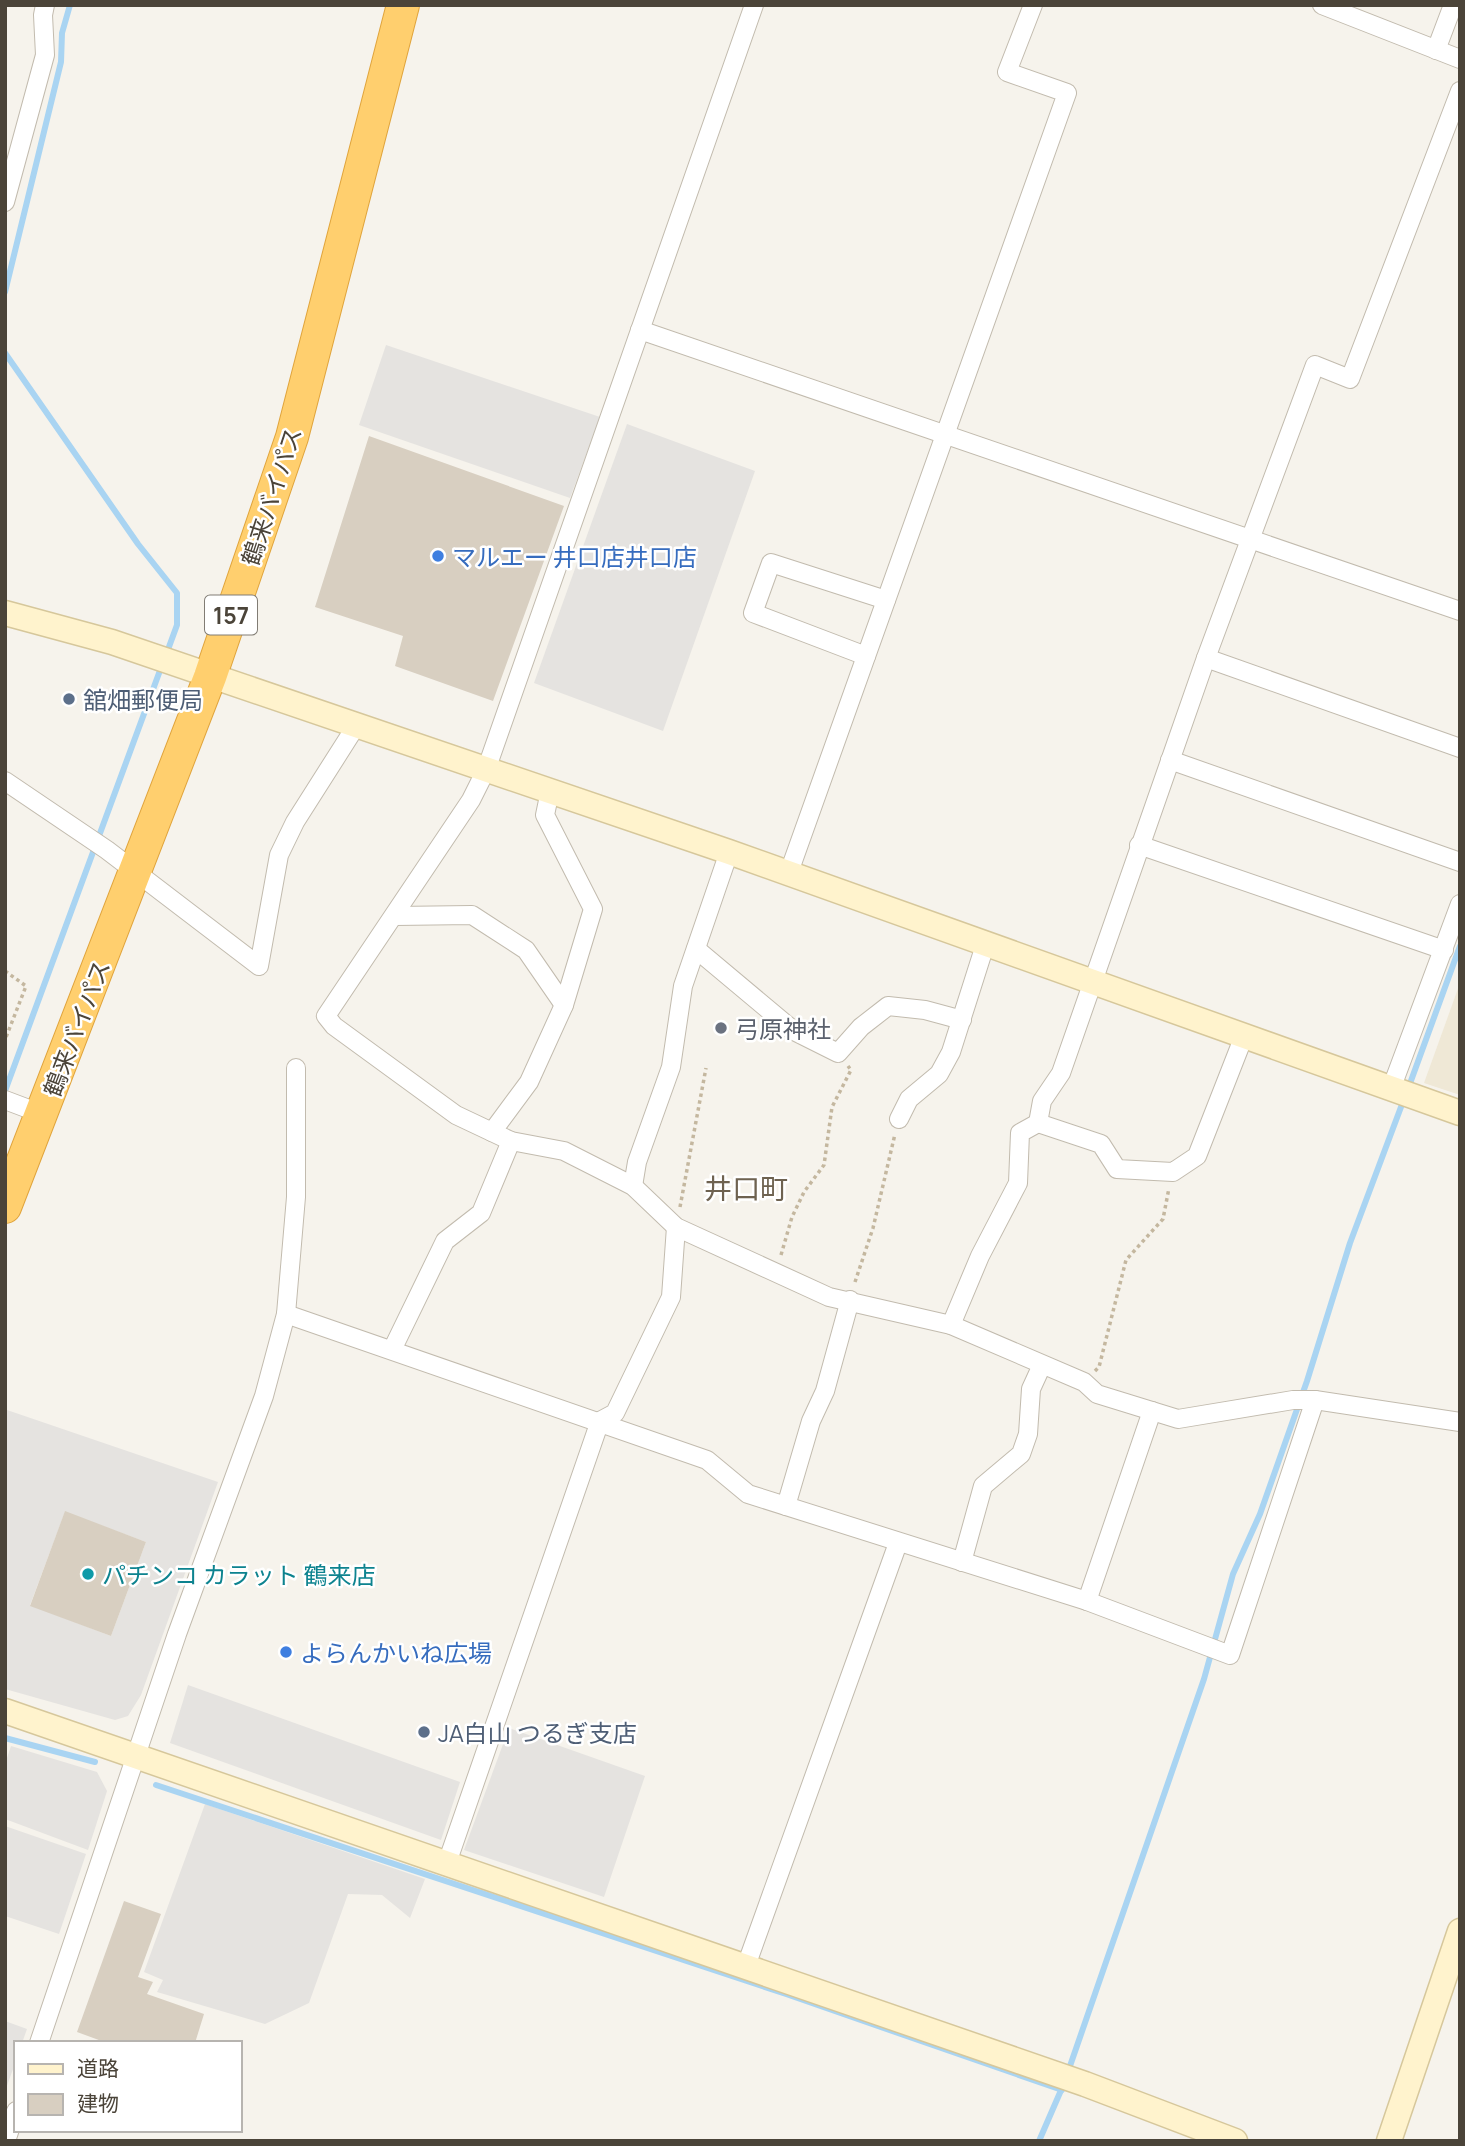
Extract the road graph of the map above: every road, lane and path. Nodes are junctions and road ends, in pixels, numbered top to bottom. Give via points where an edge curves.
1 (46, 5) edge
2 (403, 5) edge
3 (754, 5) edge
4 (1033, 5) edge
5 (1322, 5) edge
6 (1453, 5) edge
7 (1436, 50) junction
8 (1460, 59) edge
9 (1460, 91) edge
10 (5, 202) edge
11 (640, 330) junction
12 (944, 433) junction
13 (1249, 539) junction
14 (886, 600) junction
15 (1460, 611) edge
16 (5, 613) edge
17 (866, 656) junction
18 (1206, 658) junction
19 (210, 677) junction
20 (356, 726) junction
21 (1460, 748) edge
22 (1170, 760) junction
23 (486, 770) junction
24 (5, 781) edge
25 (550, 791) junction
26 (1139, 845) junction
27 (729, 852) junction
28 (1460, 862) edge
29 (134, 873) junction
30 (788, 875) junction
31 (1460, 904) edge
32 (395, 916) junction
33 (986, 942) junction
34 (696, 949) junction
35 (1444, 950) junction
36 (5, 971) edge
37 (1093, 983) junction
38 (565, 1005) junction
39 (962, 1020) junction
40 (1244, 1036) junction
41 (5, 1040) edge
42 (838, 1052) junction
43 (296, 1068) dead end
44 (706, 1068) dead end
45 (1401, 1092) junction
46 (5, 1100) edge
47 (1460, 1113) edge
48 (42, 1114) junction
49 (899, 1119) joint
50 (1038, 1123) junction
51 (492, 1132) junction
52 (510, 1141) junction
53 (1173, 1172) junction
54 (633, 1186) junction
55 (5, 1207) edge
56 (676, 1227) junction
57 (773, 1273) junction
58 (850, 1300) junction
59 (286, 1314) junction
60 (951, 1325) junction
61 (392, 1350) junction
62 (1042, 1364) junction
63 (1084, 1382) junction
64 (1305, 1400) junction
65 (1152, 1411) junction
66 (600, 1421) junction
67 (1460, 1422) edge
68 (786, 1506) junction
69 (898, 1543) junction
70 (962, 1562) junction
71 (1087, 1601) junction
72 (5, 1711) edge
73 (136, 1756) junction
74 (447, 1863) junction
75 (1460, 1931) edge
76 (746, 1966) junction
77 (40, 2041) edge
78 (14, 2117) edge
79 (6, 2141) edge
80 (1235, 2141) edge
81 (1389, 2141) edge

1 - 10 street via 45,55
2 - 19 highway, 鶴来バイパス / 157 via 292,438
3 - 11 street
4 - 12 street via 1007,72 1068,93
5 - 7 street
6 - 7 street
7 - 8 street
9 - 13 street via 1350,379 1315,365
11 - 12 street
11 - 23 street
12 - 13 street
12 - 14 street
13 - 15 street
13 - 18 street
14 - 17 street
14 - 17 street via 771,563 753,613
16 - 19 street via 112,642
17 - 30 street
18 - 21 street
18 - 22 street
19 - 20 street
19 - 29 highway, 鶴来バイパス / 157
20 - 23 street
20 - 29 street via 279,855 259,966
22 - 26 street
22 - 28 street
23 - 25 street
23 - 32 street
24 - 29 street
25 - 27 street
25 - 38 street via 545,815 593,909
26 - 35 street
26 - 37 street
27 - 30 street
27 - 34 street
29 - 48 highway, 鶴来バイパス / 157
30 - 33 street
31 - 35 street
32 - 38 street via 472,915 526,950
32 - 51 street via 326,1016 456,1115
33 - 37 street
33 - 39 street
34 - 42 street via 794,1031
34 - 54 street via 683,986 671,1067
35 - 45 street
36 - 41 path via 26,986
37 - 40 street
37 - 50 street via 1061,1073 1042,1101
38 - 51 street via 529,1082
39 - 42 street via 888,1006 860,1027
39 - 49 street via 939,1074 909,1099
40 - 45 street
40 - 53 street via 1197,1156
42 - 57 path via 851,1070 832,1107 824,1165 792,1217
43 - 59 street via 296,1197
44 - 56 path
45 - 47 street
46 - 48 street
48 - 55 highway, 鶴来バイパス / 157
49 - 58 path
50 - 53 street via 1101,1144 1117,1169
50 - 60 street via 1020,1133 1018,1183 980,1255
51 - 52 street
52 - 54 street via 564,1151
52 - 61 street via 481,1213 445,1241
53 - 63 path via 1163,1219 1125,1260 1099,1367
54 - 56 street
56 - 57 street
56 - 66 street via 671,1297 615,1413
57 - 58 street via 829,1297
58 - 60 street
58 - 68 street
59 - 61 street
59 - 73 street via 264,1396
60 - 62 street
61 - 66 street
62 - 63 street
62 - 70 street via 1031,1389 1028,1434 1021,1454 983,1486
63 - 65 street via 1097,1394
64 - 65 street via 1178,1419
64 - 67 street
64 - 71 street via 1230,1655
65 - 71 street
66 - 68 street via 707,1460 748,1494
66 - 74 street
68 - 69 street
69 - 70 street
69 - 76 street
70 - 71 street
72 - 73 street
73 - 74 street
73 - 77 street
74 - 76 street
75 - 81 street
76 - 80 street
78 - 79 street

